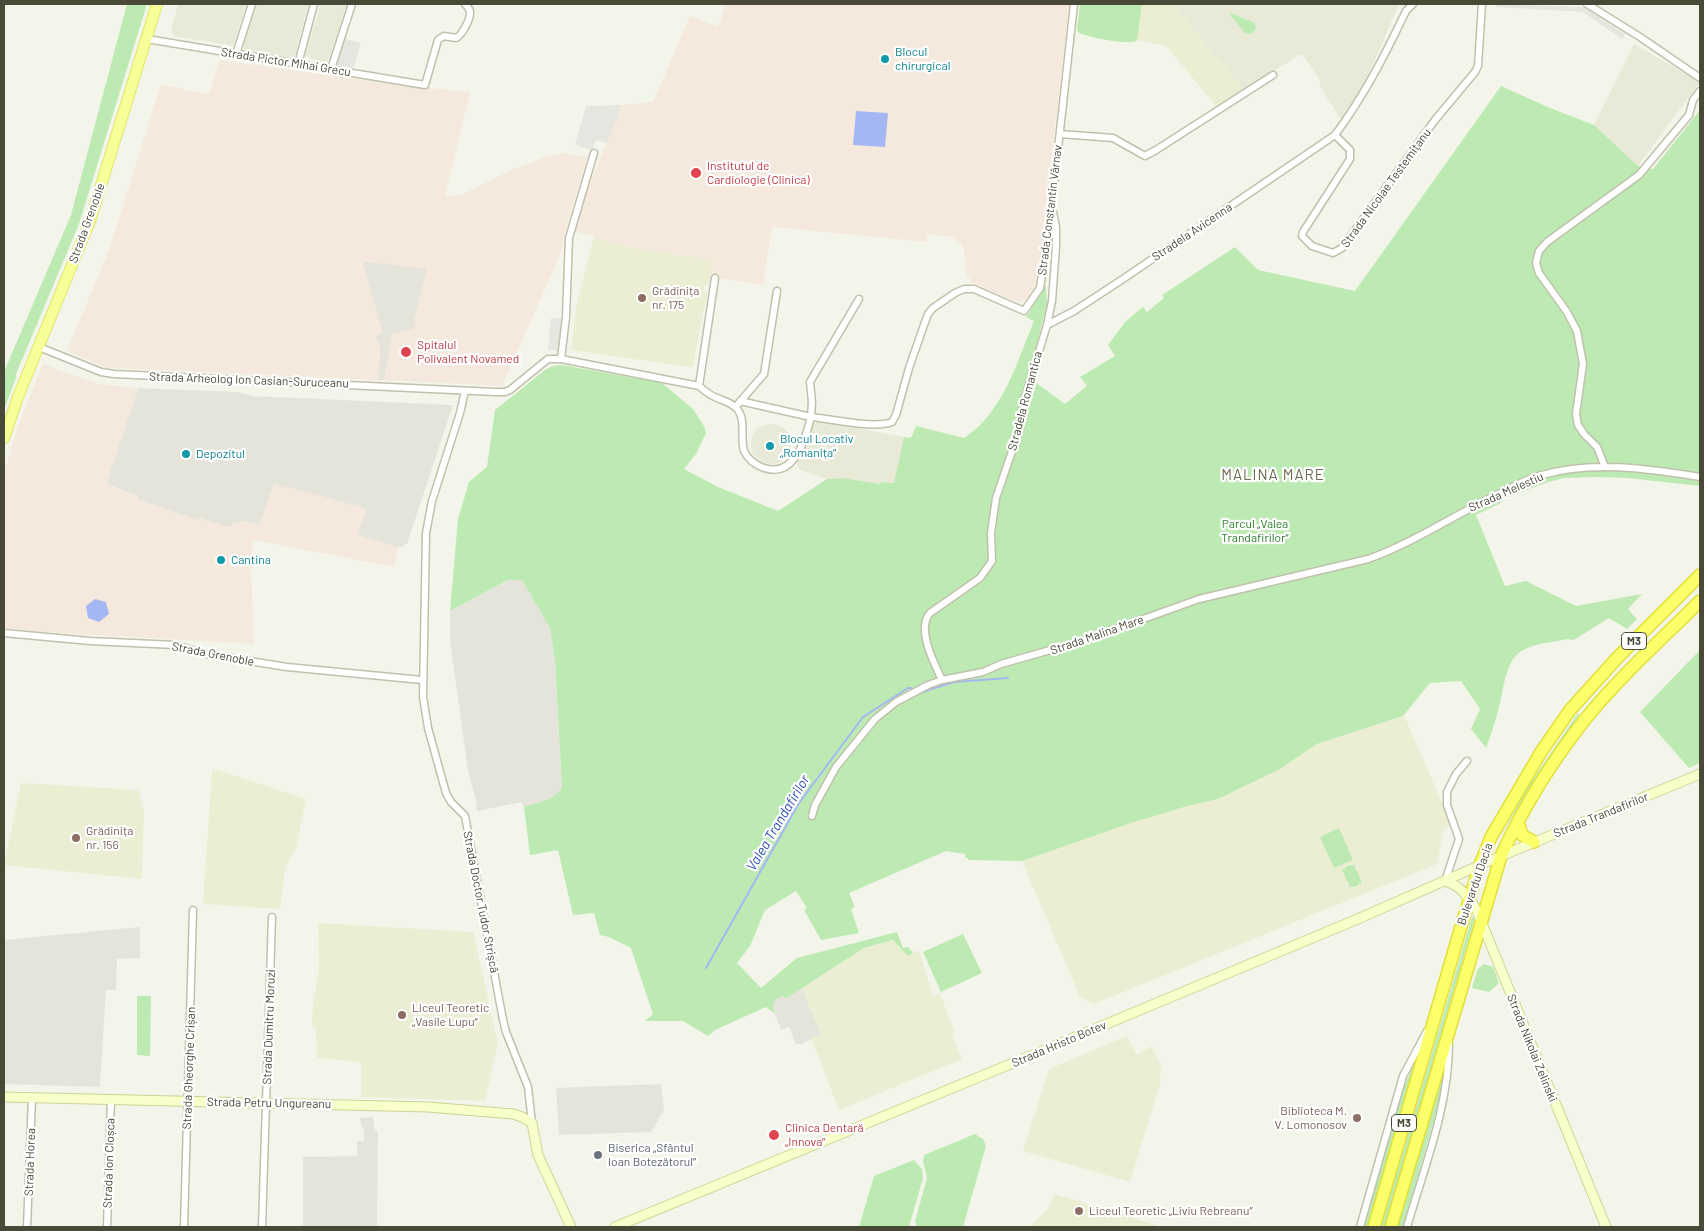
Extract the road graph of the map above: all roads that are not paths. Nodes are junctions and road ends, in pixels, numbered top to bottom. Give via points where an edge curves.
1 (158, 4) edge
2 (252, 4) edge
3 (314, 4) edge
4 (352, 4) edge
5 (465, 4) edge
6 (1074, 4) edge
7 (1413, 4) edge
8 (1482, 4) edge
9 (1587, 4) edge
10 (147, 39) junction
11 (236, 54) junction
12 (298, 64) junction
13 (331, 69) junction
14 (1273, 75) dead end
15 (1700, 78) edge
16 (1700, 91) edge
17 (1060, 134) junction
18 (1335, 135) junction
19 (594, 153) dead end
20 (1051, 206) junction
21 (716, 278) dead end
22 (777, 291) dead end
23 (859, 300) dead end
24 (1046, 324) junction
25 (39, 347) junction
26 (561, 359) junction
27 (700, 386) junction
28 (465, 391) junction
29 (740, 401) junction
30 (736, 407) junction
31 (811, 417) junction
32 (4, 438) edge
33 (1605, 467) junction
34 (1700, 477) edge
35 (1435, 526) joint
36 (1700, 575) edge
37 (1700, 600) edge
38 (4, 633) edge
39 (422, 680) junction
40 (942, 680) junction
41 (1467, 761) dead end
42 (1700, 774) edge
43 (812, 816) dead end
44 (1518, 822) junction
45 (1534, 842) junction
46 (1501, 856) junction
47 (1480, 865) junction
48 (1445, 881) junction
49 (1470, 898) junction
50 (193, 910) dead end
51 (272, 917) dead end
52 (1482, 922) junction
53 (1434, 1020) junction
54 (1449, 1034) junction
55 (4, 1097) edge
56 (32, 1097) junction
57 (111, 1099) junction
58 (187, 1102) junction
59 (266, 1103) junction
60 (532, 1123) junction
61 (27, 1227) edge
62 (107, 1227) edge
63 (184, 1227) edge
64 (262, 1227) edge
65 (571, 1227) edge
66 (615, 1227) edge
67 (1360, 1227) edge
68 (1374, 1227) edge
69 (1391, 1227) edge
70 (1407, 1227) edge
71 (1606, 1227) edge

1 - 10 main road, Strada Grenoble
2 - 11 street
3 - 12 street
4 - 13 street
5 - 13 street, Strada Pictor Mihai Grecu via 470,16 461,35 456,38 444,36 438,40 425,85
6 - 17 street, Strada Constantin Vârnav
7 - 18 street via 1378,69
8 - 18 street, Strada Nicolae Testemițanu via 1475,72 1435,120 1342,248 1334,253 1312,246 1302,236 1350,158 1350,150
9 - 15 street
10 - 11 street, Strada Pictor Mihai Grecu
10 - 25 main road, Strada Grenoble via 90,221
11 - 12 street, Strada Pictor Mihai Grecu
12 - 13 street, Strada Pictor Mihai Grecu
14 - 17 street via 1145,156 1113,138
16 - 33 street via 1693,100 1689,115 1639,175 1547,242 1537,257 1539,273 1577,331 1583,364 1576,414 1578,425 1597,447
17 - 20 street, Strada Constantin Vârnav
18 - 24 street, Stradela Avicenna via 1120,281 1074,311
19 - 26 street via 569,238
20 - 24 street, Stradela Romantica via 1056,246 1052,301
20 - 31 street, Strada Constantin Vârnav via 1040,288 1024,311 974,289 955,292 928,314 892,422 864,424
21 - 27 street
22 - 29 street via 764,374
23 - 31 street via 810,382
24 - 40 street, Stradela Romantica via 1026,393 1020,428 996,498 991,533 992,561 980,578 930,613 925,621 932,659
25 - 28 street, Strada Arheolog Ion Casian-Suruceanu via 101,372 114,374
25 - 32 main road, Strada Grenoble
26 - 27 street
26 - 28 street via 548,359 506,392
27 - 30 street via 713,397
28 - 39 street, Strada Doctor Tudor Strișcă via 434,493 426,533
29 - 30 street
29 - 31 street
30 - 31 street via 741,416 746,454 754,464 770,470 791,464
33 - 34 street, Strada Melestiu
33 - 35 street, Strada Melestiu via 1541,475
35 - 40 street, Strada Malina Mare via 1386,553 1368,559 1199,599 1082,642 983,672
36 - 47 highway, Bulevardul Dacia / M3 via 1570,710 1516,792 1491,837
37 - 44 highway, Bulevardul Dacia / M3 via 1584,722
38 - 39 street, Strada Grenoble via 176,645 205,654 286,667
39 - 60 street, Strada Doctor Tudor Strișcă via 428,728 446,793 465,816 503,1020 528,1087
40 - 43 street, Strada Malina Mare via 903,698 875,719 836,767 815,804
41 - 48 street via 1447,792 1447,805 1459,839
42 - 45 main road, Strada Trandafirilor
44 - 45 highway via 1522,835
44 - 46 highway, Bulevardul Dacia / M3
45 - 46 main road, Strada Trandafirilor
46 - 47 main road, Strada Hristo Botev
46 - 52 highway, Bulevardul Dacia / M3
47 - 48 main road, Strada Hristo Botev
47 - 49 highway, Bulevardul Dacia / M3
48 - 49 main road, Strada Nikolai Zelinski
48 - 66 main road, Strada Hristo Botev
49 - 52 main road, Strada Nikolai Zelinski
49 - 53 highway, Bulevardul Dacia / M3
50 - 58 street, Strada Gheorghe Crișan
51 - 59 street, Strada Dumitru Moruzi
52 - 54 highway, Bulevardul Dacia / M3
52 - 71 main road, Strada Nikolai Zelinski
53 - 67 street via 1403,1076
53 - 68 highway, Bulevardul Dacia / M3
54 - 69 highway, Bulevardul Dacia / M3
54 - 70 street, Bulevardul Dacia via 1445,1098
55 - 56 main road, Strada Petru Ungureanu
56 - 57 main road, Strada Petru Ungureanu
56 - 61 street, Strada Horea
57 - 58 main road, Strada Petru Ungureanu
57 - 62 street, Strada Ion Cloșca
58 - 59 main road, Strada Petru Ungureanu
58 - 63 street, Strada Gheorghe Crișan
59 - 60 main road, Strada Petru Ungureanu via 428,1106 513,1114
59 - 64 street, Strada Dumitru Moruzi
60 - 65 main road, Strada Doctor Tudor Strișcă via 538,1155

